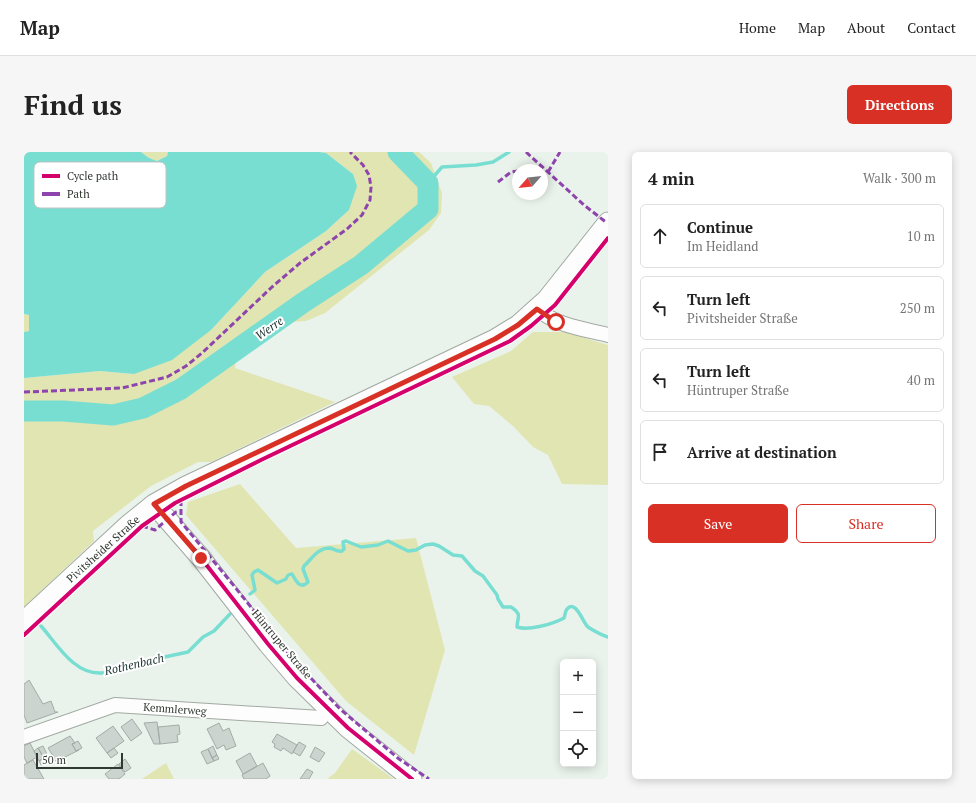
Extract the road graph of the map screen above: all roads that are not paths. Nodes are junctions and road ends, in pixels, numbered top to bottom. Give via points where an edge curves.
1 (608, 222) edge
2 (537, 309) junction
3 (608, 335) edge
4 (154, 504) junction
5 (24, 621) edge
6 (327, 709) junction
7 (24, 737) edge
8 (412, 779) edge

1 - 2 main road, Pivitsheider Straße
2 - 3 street via 556,322
2 - 4 main road, Pivitsheider Straße via 495,339 186,486
4 - 5 main road, Pivitsheider Straße
4 - 6 main road, Hüntruper Straße via 201,558 278,656
6 - 7 street, Kemmlerweg via 321,718 115,705
6 - 8 main road, Hüntruper Straße

